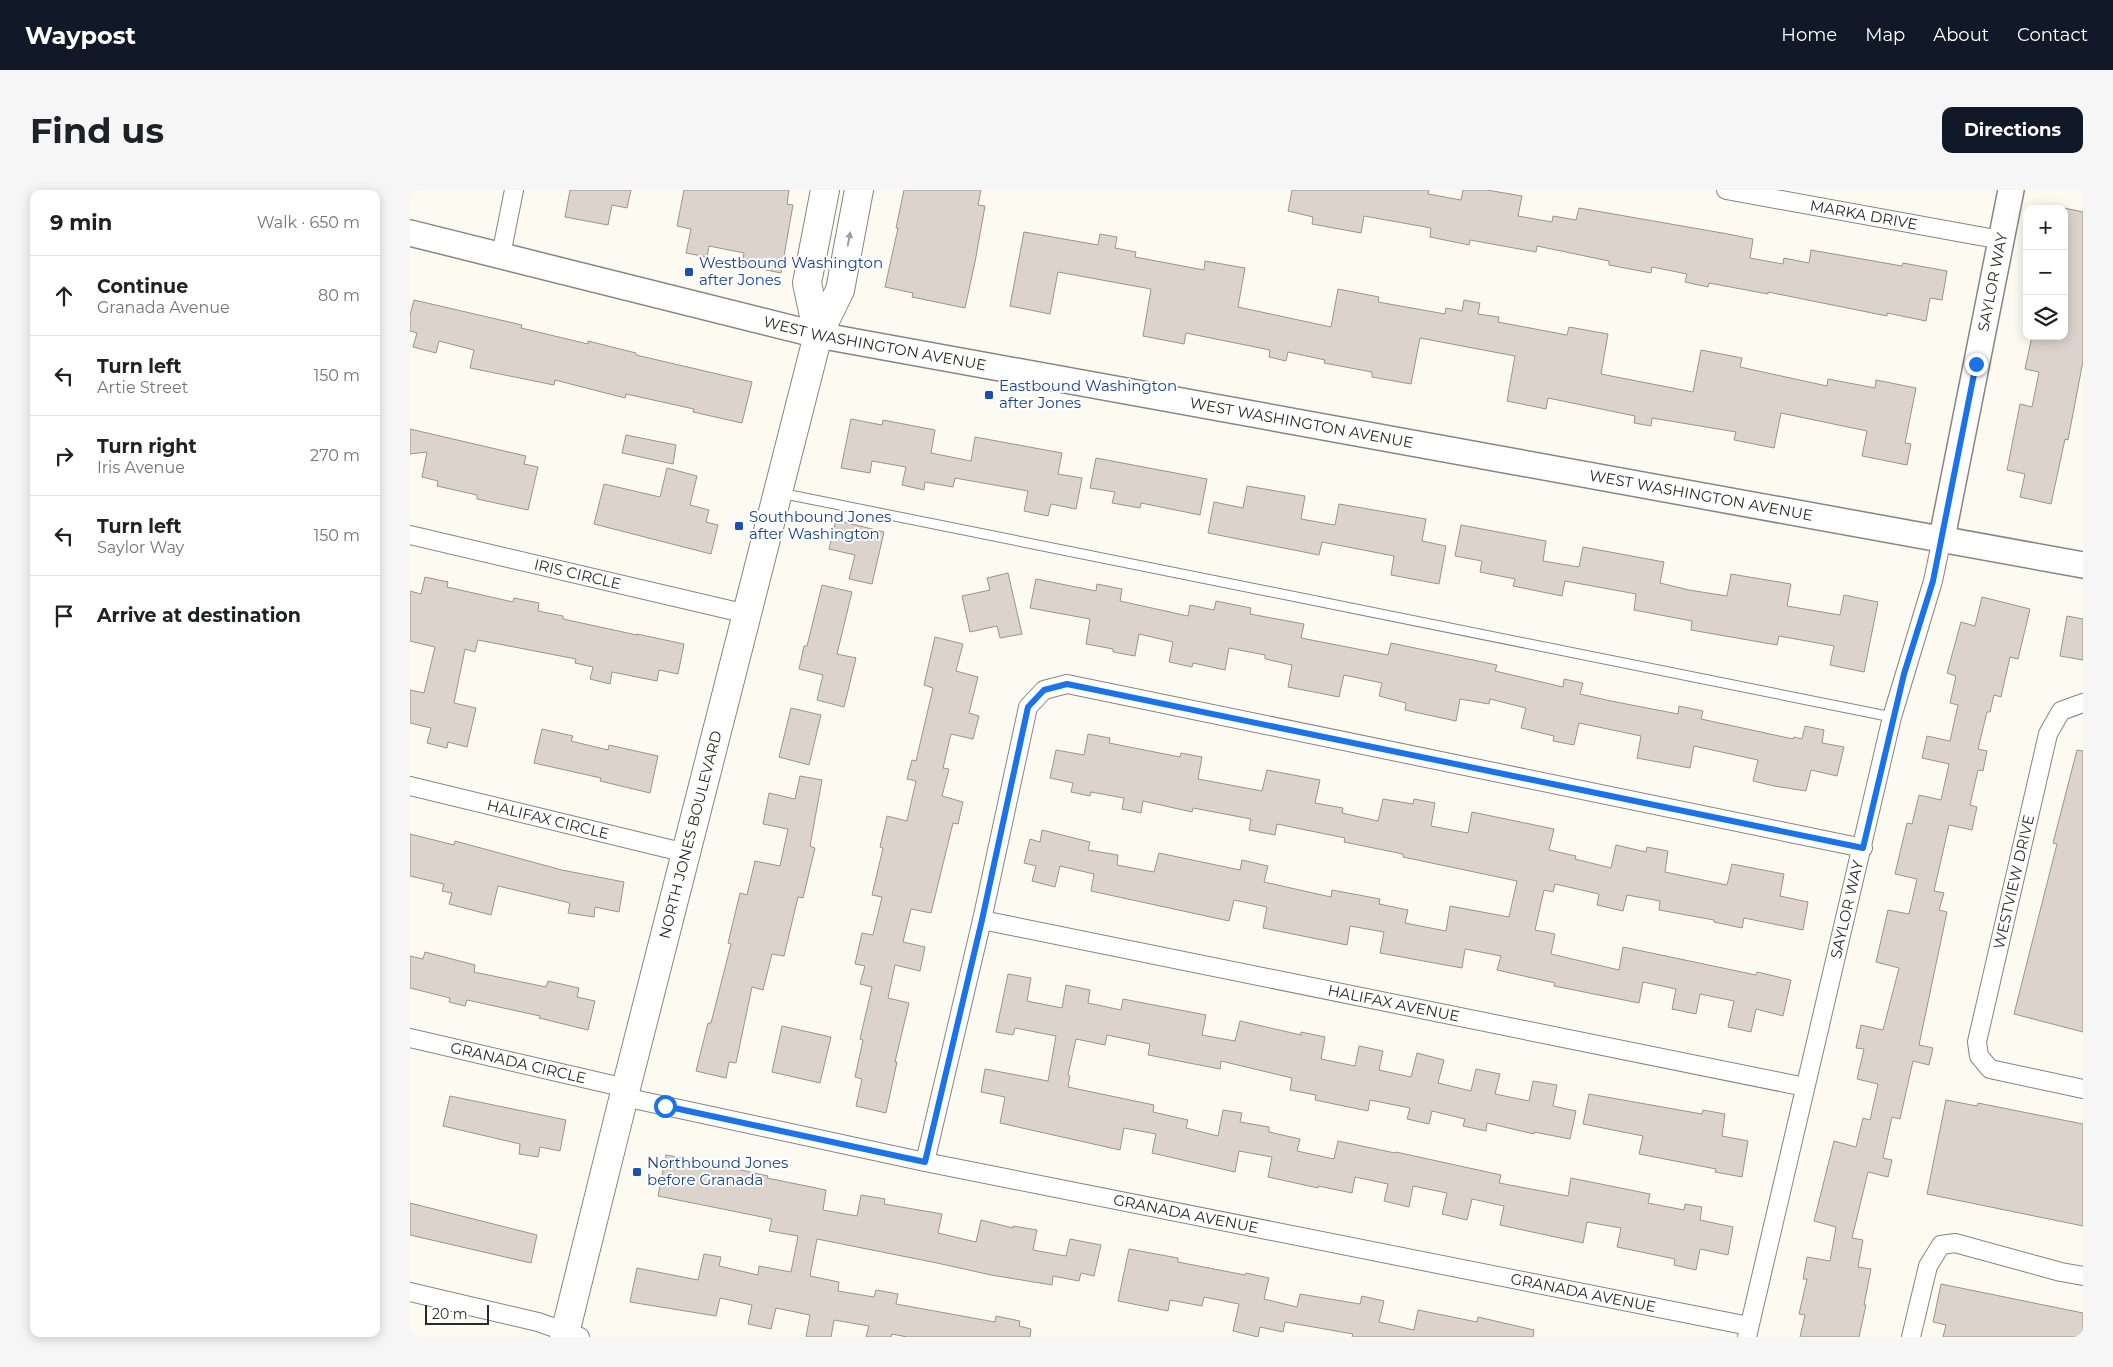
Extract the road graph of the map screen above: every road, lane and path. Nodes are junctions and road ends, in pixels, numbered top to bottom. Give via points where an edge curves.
1 (514, 190) edge
2 (825, 190) edge
3 (859, 190) edge
4 (1726, 190) edge
5 (2011, 190) edge
6 (410, 233) edge
7 (2001, 240) junction
8 (501, 255) junction
9 (818, 335) junction
10 (777, 492) junction
11 (410, 535) edge
12 (1942, 538) junction
13 (2083, 565) edge
14 (747, 614) junction
15 (2083, 703) edge
16 (1892, 717) junction
17 (410, 786) edge
18 (1863, 848) junction
19 (686, 853) junction
20 (982, 920) junction
21 (410, 1038) edge
22 (1805, 1087) junction
23 (2083, 1089) edge
24 (625, 1093) junction
25 (925, 1162) junction
26 (2083, 1276) edge
27 (410, 1292) edge
28 (1748, 1332) edge
29 (570, 1335) edge
30 (1910, 1337) edge

1 - 8 street
2 - 9 main road, NORTH JONES BOULEVARD via 807,282
9 -> 3 main road, NORTH JONES BOULEVARD via 840,290
4 - 7 street, MARKA DRIVE
5 - 7 main road, SAYLOR WAY
6 - 8 main road, WEST WASHINGTON AVENUE
7 - 12 main road, SAYLOR WAY
8 - 9 main road, WEST WASHINGTON AVENUE
9 - 10 main road, NORTH JONES BOULEVARD
9 - 12 main road, WEST WASHINGTON AVENUE
10 - 14 main road, NORTH JONES BOULEVARD
10 - 16 lane
11 - 14 street, IRIS CIRCLE
12 - 13 main road, WEST WASHINGTON AVENUE
12 - 16 street, SAYLOR WAY via 1933,581
14 - 19 main road, NORTH JONES BOULEVARD
15 - 23 street, WESTVIEW DRIVE via 2061,711 2048,734 1977,1042 1978,1056 1990,1069
16 - 18 street, SAYLOR WAY
17 - 19 street, HALIFAX CIRCLE
18 - 20 street via 1067,684 1044,690 1028,707
18 - 22 street, SAYLOR WAY
19 - 24 main road, NORTH JONES BOULEVARD
20 - 22 street, HALIFAX AVENUE
20 - 25 street
21 - 24 street, GRANADA CIRCLE
22 - 28 street, SAYLOR WAY
24 - 25 street, GRANADA AVENUE
24 - 29 main road, NORTH JONES BOULEVARD
25 - 28 street, GRANADA AVENUE
26 - 30 street via 1955,1243 1941,1245 1928,1266
27 - 29 street via 538,1322

